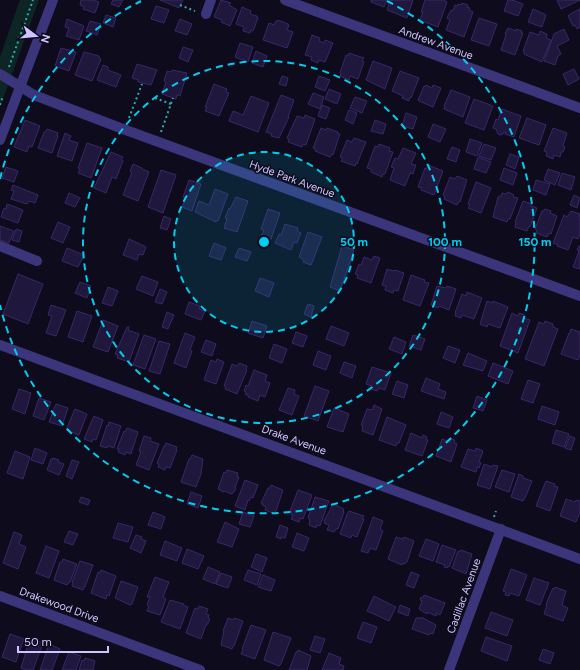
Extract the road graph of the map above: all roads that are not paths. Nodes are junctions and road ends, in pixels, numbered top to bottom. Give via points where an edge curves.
1 (53, 0) edge
2 (211, 0) edge
3 (285, 0) edge
4 (206, 14) dead end
5 (3, 76) edge
6 (20, 87) junction
7 (580, 108) edge
8 (0, 140) edge
9 (0, 246) edge
10 (37, 260) dead end
11 (580, 296) edge
12 (0, 345) edge
13 (501, 529) junction
14 (580, 559) edge
15 (0, 596) edge
16 (200, 670) edge
17 (449, 670) edge

1 - 6 street
2 - 4 street
3 - 7 street, Andrew Avenue
5 - 6 street, Hyde Park Avenue
6 - 8 street
6 - 11 street, Hyde Park Avenue via 34,95 157,142
9 - 10 street
12 - 13 street, Drake Avenue
13 - 14 street, Drake Avenue
13 - 17 street, Cadillac Avenue
15 - 16 street, Drakewood Drive

